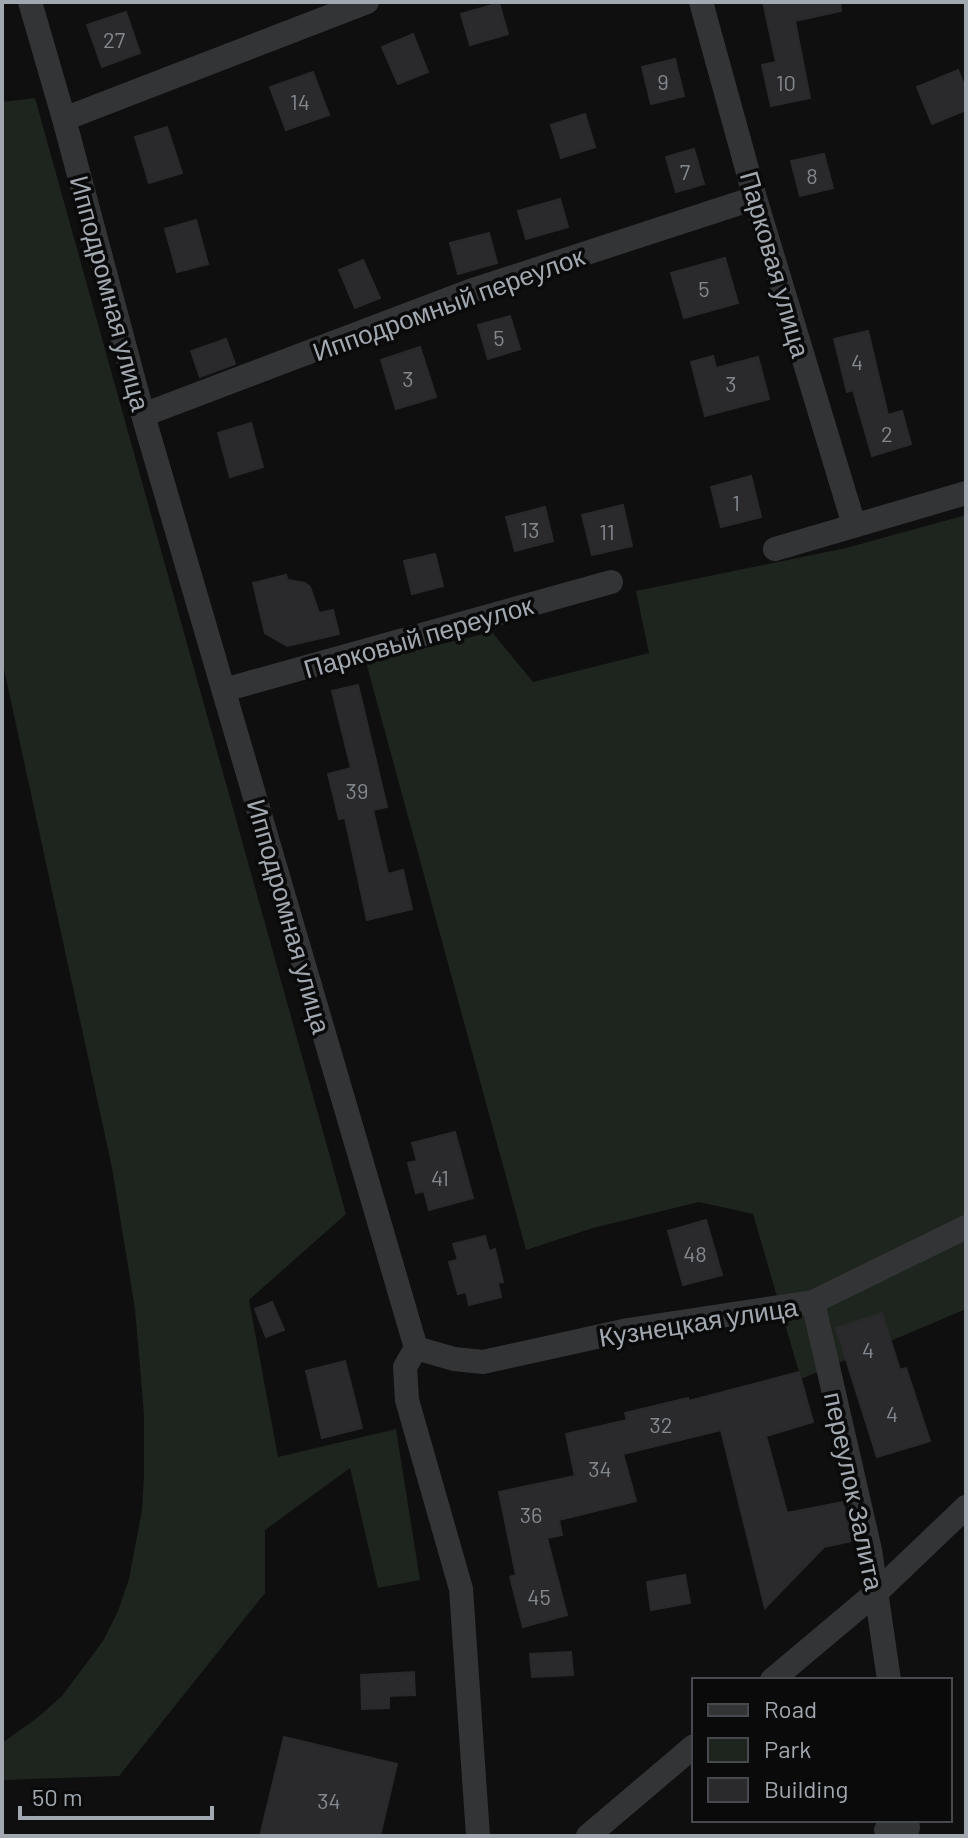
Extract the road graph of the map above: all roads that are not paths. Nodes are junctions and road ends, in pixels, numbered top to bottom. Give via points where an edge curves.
1 (30, 2) edge
2 (367, 2) edge
3 (701, 2) edge
4 (64, 119) junction
5 (755, 198) junction
6 (143, 415) junction
7 (966, 493) edge
8 (854, 525) junction
9 (775, 549) dead end
10 (611, 582) dead end
11 (224, 690) junction
12 (966, 1227) edge
13 (813, 1302) junction
14 (416, 1348) junction
15 (966, 1507) edge
16 (878, 1591) junction
17 (774, 1678) edge
18 (889, 1678) edge
19 (692, 1748) edge
20 (478, 1836) edge
21 (588, 1836) edge

1 - 4 street, Ипподромная улица
2 - 4 street
3 - 5 street, Парковая улица
4 - 6 street, Ипподромная улица
5 - 6 street, Ипподромный переулок via 470,291
5 - 8 street, Парковая улица
6 - 11 street, Ипподромная улица
7 - 8 street
8 - 9 street
10 - 11 street, Парковый переулок
11 - 14 street, Ипподромная улица
12 - 13 street, Кузнецкая улица
13 - 14 street, Кузнецкая улица via 628,1330 483,1362
13 - 16 street, переулок Залита
14 - 20 street via 405,1367 407,1400 461,1589
15 - 16 street
16 - 17 street
16 - 18 street, переулок Залита
19 - 21 street

